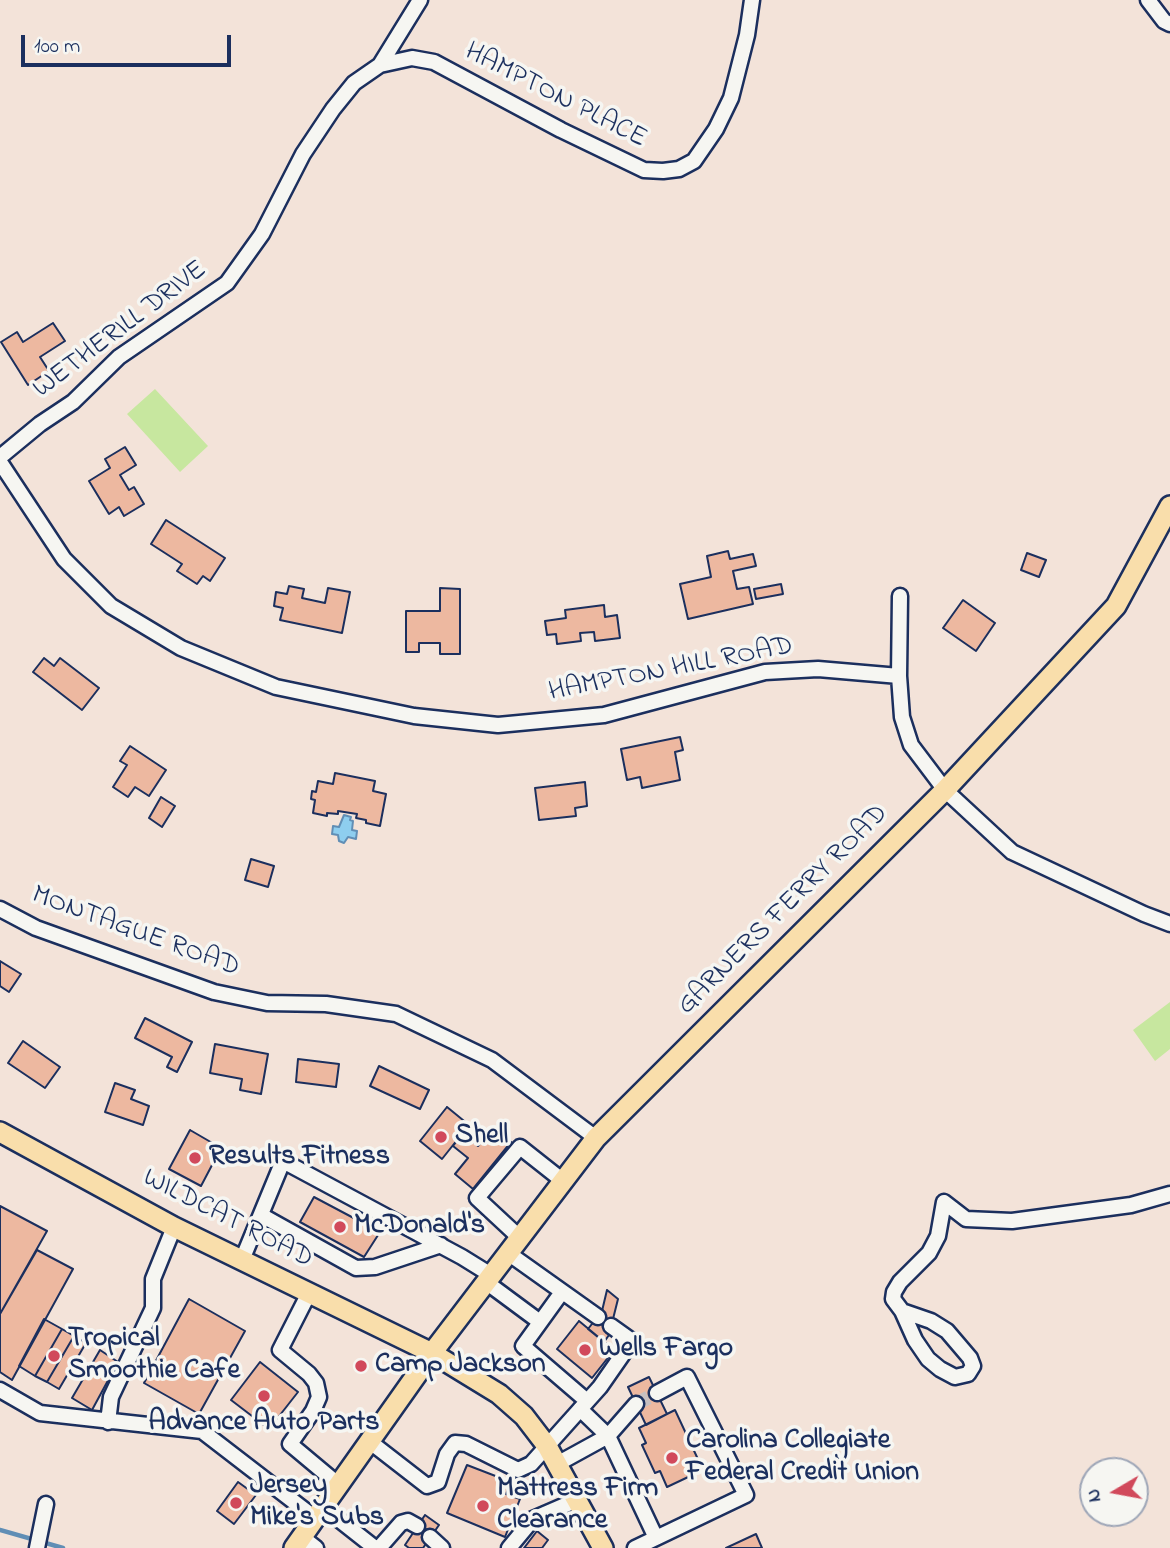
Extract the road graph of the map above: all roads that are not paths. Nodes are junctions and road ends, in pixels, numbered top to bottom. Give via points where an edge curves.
1 (420, 0) edge
2 (752, 0) edge
3 (1149, 0) edge
4 (1170, 24) edge
5 (380, 65) junction
6 (0, 459) edge
7 (1170, 506) edge
8 (900, 596) dead end
9 (899, 676) junction
10 (945, 790) junction
11 (0, 909) edge
12 (1170, 923) edge
13 (0, 1132) edge
14 (596, 1138) junction
15 (563, 1181) junction
16 (1170, 1194) edge
17 (261, 1215) junction
18 (402, 1225) junction
19 (174, 1227) junction
20 (441, 1245) junction
21 (514, 1246) junction
22 (401, 1258) junction
23 (242, 1260) junction
24 (488, 1279) junction
25 (562, 1292) junction
26 (309, 1293) junction
27 (901, 1311) junction
28 (598, 1317) dead end
29 (540, 1322) junction
30 (611, 1326) dead end
31 (432, 1353) junction
32 (0, 1390) edge
33 (657, 1393) tunnel mouth
34 (636, 1404) tunnel mouth
35 (583, 1405) junction
36 (108, 1422) junction
37 (608, 1436) junction
38 (369, 1441) junction
39 (547, 1446) junction
40 (557, 1464) junction
41 (339, 1485) junction
42 (577, 1500) junction
43 (45, 1509) dead end
44 (319, 1513) junction
45 (412, 1523) dead end
46 (430, 1537) dead end
47 (656, 1538) junction
48 (302, 1545) edge
49 (37, 1548) edge
50 (377, 1548) edge
51 (442, 1548) edge
52 (509, 1548) edge
53 (603, 1548) edge
54 (635, 1548) edge

1 - 5 street
2 - 5 street, HAMPTON PLACE via 731,98 694,161 679,169 644,170 434,62 412,58
3 - 4 street
5 - 6 street, WETHERILL DRIVE via 355,83 333,109 303,154 262,234 227,283 119,357 73,402
6 - 9 street, HAMPTON HILL ROAD via 64,559 111,606 181,648 276,687 414,716 498,725 604,715 765,672 818,669
7 - 10 main road, GARNERS FERRY ROAD via 1116,606
8 - 9 street
9 - 10 street via 902,717 911,745
10 - 12 street via 1012,852
10 - 14 main road, GARNERS FERRY ROAD
11 - 14 street, MONTAGUE ROAD via 36,928 214,992 267,1003 326,1003 396,1014 492,1060
13 - 19 main road, WILDCAT ROAD
14 - 15 main road, GARNERS FERRY ROAD
15 - 21 main road, GARNERS FERRY ROAD
15 - 21 street via 520,1147 477,1198
16 - 27 street via 1131,1205 1012,1221 966,1219 944,1202 938,1236 929,1253 894,1292
17 - 18 street via 283,1161
17 - 22 street via 356,1268
17 - 23 street
18 - 20 street
18 - 22 street via 408,1245
19 - 23 main road, WILDCAT ROAD
19 - 36 street via 153,1279 153,1308 111,1396
20 - 22 street
20 - 24 street
21 - 24 main road, GARNERS FERRY ROAD
21 - 25 street
23 - 26 main road, WILDCAT ROAD
24 - 29 street
24 - 31 main road, GARNERS FERRY ROAD
25 - 28 street
25 - 29 street
26 - 31 main road, WILDCAT ROAD
26 - 41 street via 280,1350 309,1374 319,1397 290,1444
27 - 27 street via 947,1331 970,1358 973,1366 968,1374 956,1377 928,1359
29 - 35 street via 523,1346
30 - 35 street via 632,1341
31 - 38 main road, GARNERS FERRY ROAD
31 - 39 main road, WILDCAT ROAD via 499,1394
32 - 36 street via 40,1413
33 - 47 street via 687,1377 747,1496
34 - 37 street
35 - 37 street
35 - 39 street
36 - 44 street via 202,1431
37 - 40 street
37 - 47 street
38 - 39 street via 427,1486 438,1482 447,1454 456,1443 518,1470 531,1465
38 - 41 main road, GARNERS FERRY ROAD
39 - 40 main road, WILDCAT ROAD
40 - 42 main road, WILDCAT ROAD
41 - 44 main road, GARNERS FERRY ROAD
42 - 52 street via 533,1519
42 - 53 main road, WILDCAT ROAD
43 - 49 street
44 - 48 main road, GARNERS FERRY ROAD
44 - 50 street
45 - 50 street via 401,1523
46 - 51 street
47 - 54 street

